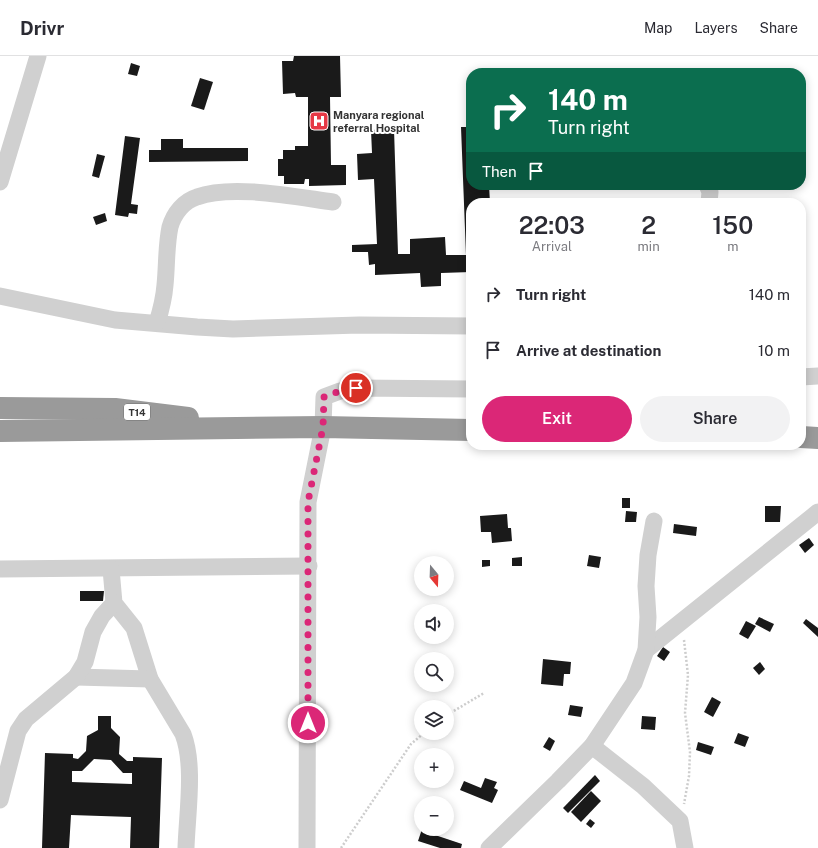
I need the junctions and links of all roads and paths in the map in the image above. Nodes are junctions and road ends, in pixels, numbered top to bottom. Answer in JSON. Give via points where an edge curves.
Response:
{"nodes":[{"id":1,"x":38,"y":56,"type":"edge"},
{"id":2,"x":0,"y":182,"type":"edge"},
{"id":3,"x":333,"y":202,"type":"dead end"},
{"id":4,"x":0,"y":296,"type":"edge"},
{"id":5,"x":157,"y":323,"type":"junction"},
{"id":6,"x":466,"y":326,"type":"edge"},
{"id":7,"x":818,"y":376,"type":"edge"},
{"id":8,"x":806,"y":377,"type":"edge"},
{"id":9,"x":466,"y":389,"type":"edge"},
{"id":10,"x":0,"y":408,"type":"edge"},
{"id":11,"x":323,"y":427,"type":"junction"},
{"id":12,"x":273,"y":428,"type":"junction"},
{"id":13,"x":466,"y":428,"type":"edge"},
{"id":14,"x":0,"y":431,"type":"edge"},
{"id":15,"x":806,"y":437,"type":"edge"},
{"id":16,"x":818,"y":438,"type":"edge"},
{"id":17,"x":818,"y":512,"type":"edge"},
{"id":18,"x":654,"y":521,"type":"dead end"},
{"id":19,"x":309,"y":566,"type":"junction"},
{"id":20,"x":0,"y":569,"type":"edge"},
{"id":21,"x":111,"y":570,"type":"junction"},
{"id":22,"x":114,"y":603,"type":"junction"},
{"id":23,"x":681,"y":622,"type":"junction"},
{"id":24,"x":646,"y":650,"type":"junction"},
{"id":25,"x":76,"y":677,"type":"junction"},
{"id":26,"x":150,"y":679,"type":"junction"},
{"id":27,"x":484,"y":693,"type":"dead end"},
{"id":28,"x":454,"y":711,"type":"edge"},
{"id":29,"x":416,"y":740,"type":"edge"},
{"id":30,"x":592,"y":746,"type":"junction"},
{"id":31,"x":0,"y":800,"type":"edge"},
{"id":32,"x":680,"y":821,"type":"junction"},
{"id":33,"x":186,"y":848,"type":"edge"},
{"id":34,"x":307,"y":848,"type":"edge"},
{"id":35,"x":341,"y":848,"type":"edge"},
{"id":36,"x":489,"y":848,"type":"edge"},
{"id":37,"x":685,"y":848,"type":"edge"}],
"edges":[{"from":1,"to":2,"type":"street"},
{"from":3,"to":5,"type":"street","via":[[221,192],[197,197],[183,204],[170,227],[165,285]]},
{"from":4,"to":5,"type":"street","via":[[115,320]]},
{"from":5,"to":6,"type":"street","via":[[233,329],[359,325]]},
{"from":7,"to":8,"type":"street"},
{"from":9,"to":11,"type":"street","via":[[356,388],[340,391],[324,397]]},
{"from":10,"to":12,"type":"highway","number":"T14","via":[[115,409]]},
{"from":11,"to":12,"type":"highway","number":"T14"},
{"from":11,"to":13,"type":"highway","number":"T14"},
{"from":11,"to":19,"type":"street","via":[[308,502]]},
{"from":12,"to":14,"type":"highway","number":"T14"},
{"from":15,"to":16,"type":"highway"},
{"from":17,"to":23,"type":"street"},
{"from":18,"to":24,"type":"street","via":[[646,586]]},
{"from":19,"to":21,"type":"street"},
{"from":19,"to":34,"type":"street"},
{"from":20,"to":21,"type":"street"},
{"from":21,"to":22,"type":"street"},
{"from":22,"to":25,"type":"street","via":[[102,616],[93,632],[85,662]]},
{"from":22,"to":26,"type":"street","via":[[134,628]]},
{"from":23,"to":24,"type":"street"},
{"from":23,"to":32,"type":"path","via":[[687,654],[685,713],[690,752],[689,776]]},
{"from":24,"to":30,"type":"street","via":[[634,683]]},
{"from":25,"to":26,"type":"street"},
{"from":25,"to":31,"type":"street","via":[[26,719],[18,731]]},
{"from":26,"to":33,"type":"street","via":[[186,742],[189,760]]},
{"from":27,"to":28,"type":"path"},
{"from":29,"to":35,"type":"path"},
{"from":30,"to":32,"type":"street","via":[[643,786]]},
{"from":30,"to":36,"type":"street"},
{"from":32,"to":37,"type":"street"}]}
